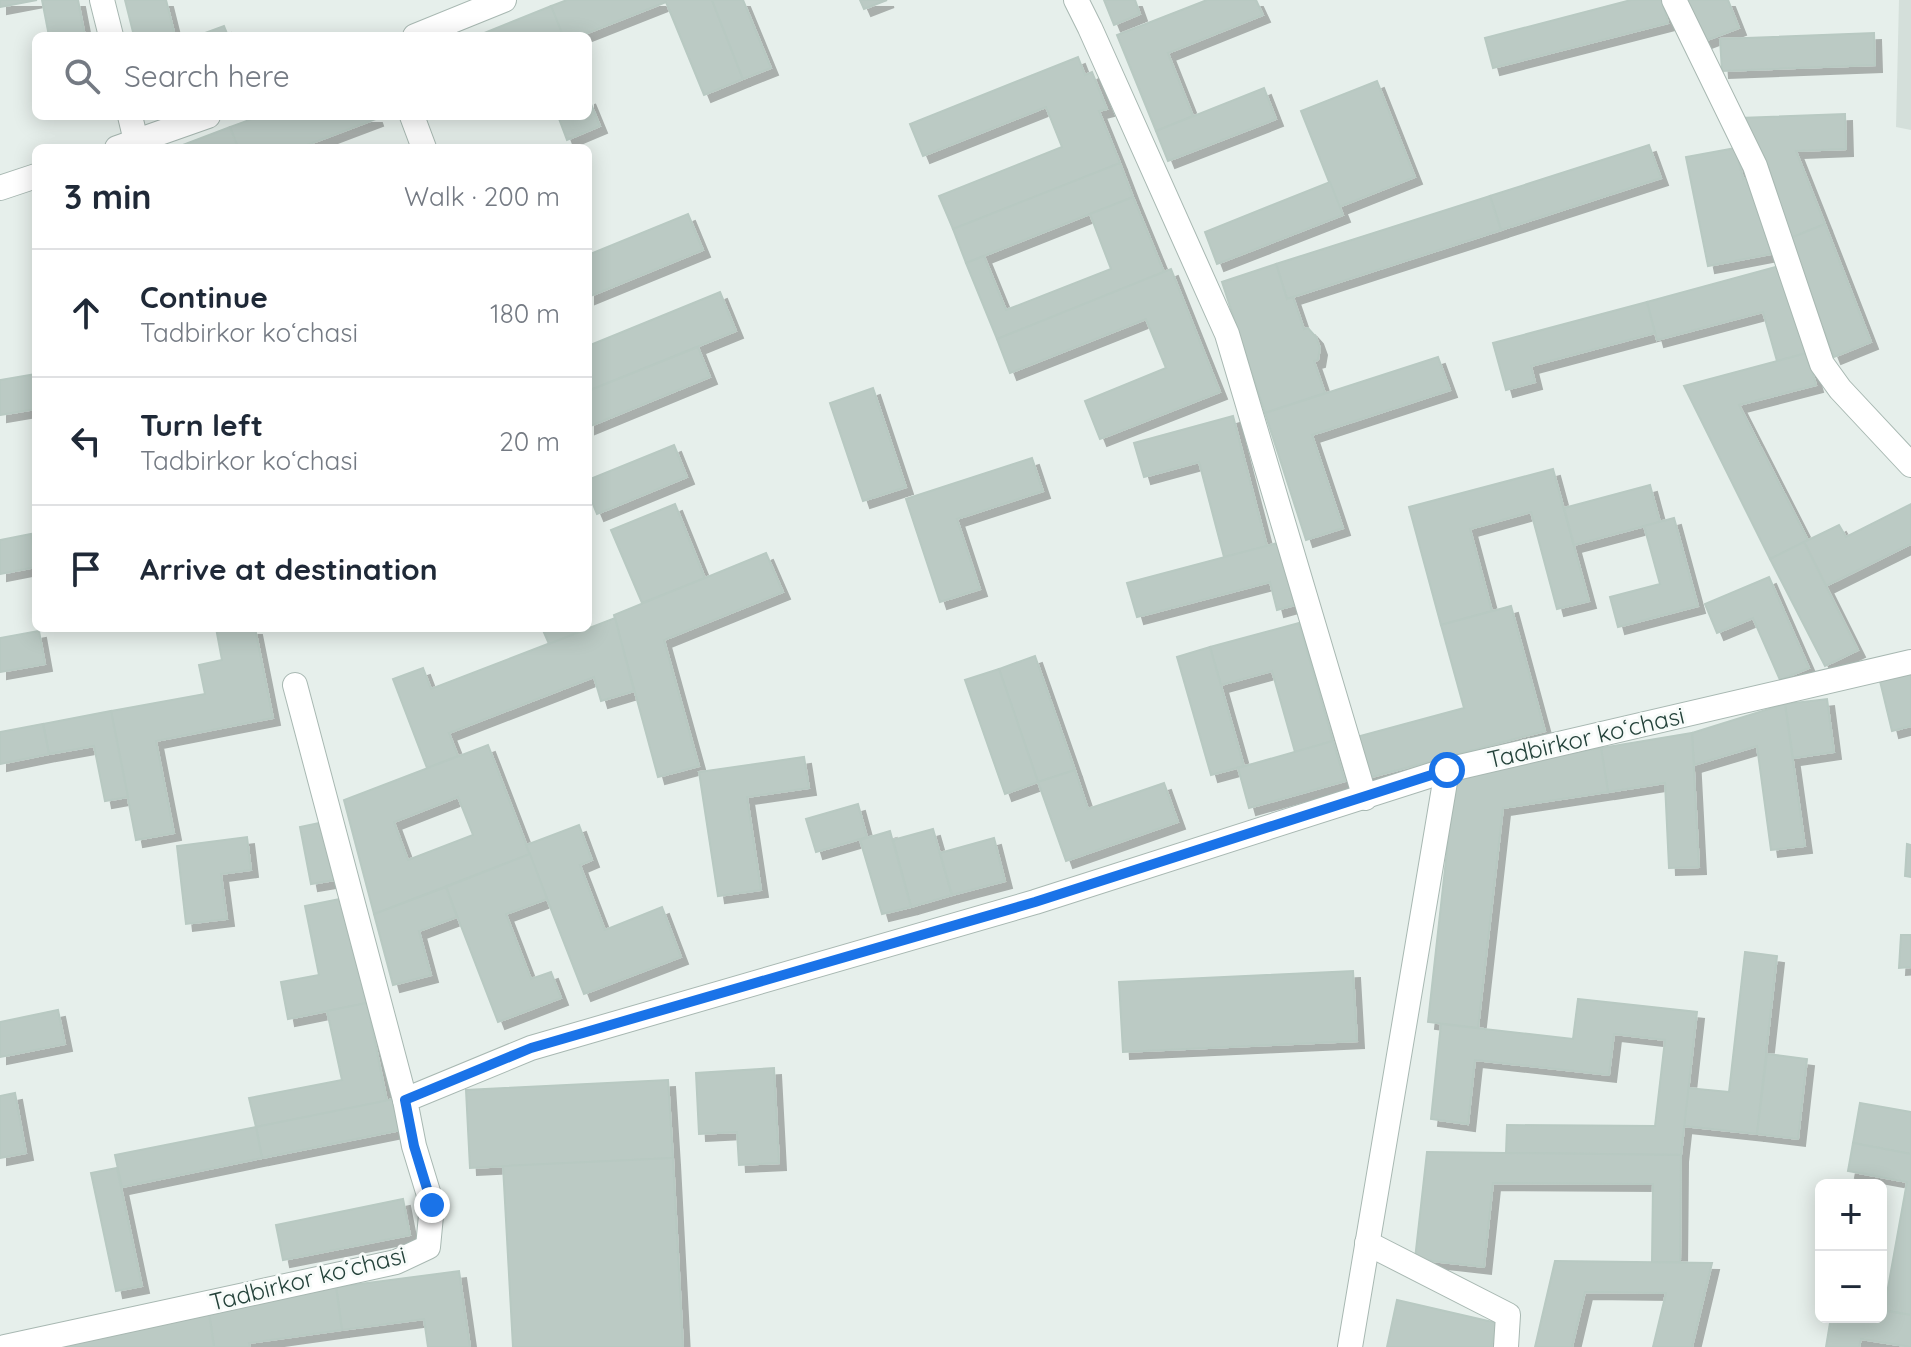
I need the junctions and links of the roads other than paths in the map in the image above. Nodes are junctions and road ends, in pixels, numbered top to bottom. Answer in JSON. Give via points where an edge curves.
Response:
{"nodes":[{"id":1,"x":102,"y":0,"type":"edge"},
{"id":2,"x":504,"y":0,"type":"edge"},
{"id":3,"x":1076,"y":0,"type":"edge"},
{"id":4,"x":1674,"y":0,"type":"edge"},
{"id":5,"x":110,"y":32,"type":"edge"},
{"id":6,"x":425,"y":32,"type":"edge"},
{"id":7,"x":129,"y":120,"type":"edge"},
{"id":8,"x":197,"y":120,"type":"edge"},
{"id":9,"x":414,"y":120,"type":"edge"},
{"id":10,"x":126,"y":144,"type":"edge"},
{"id":11,"x":129,"y":144,"type":"edge"},
{"id":12,"x":422,"y":144,"type":"edge"},
{"id":13,"x":32,"y":177,"type":"edge"},
{"id":14,"x":0,"y":188,"type":"edge"},
{"id":15,"x":1911,"y":465,"type":"edge"},
{"id":16,"x":1911,"y":662,"type":"edge"},
{"id":17,"x":295,"y":685,"type":"dead end"},
{"id":18,"x":1447,"y":770,"type":"junction"},
{"id":19,"x":1365,"y":798,"type":"junction"},
{"id":20,"x":405,"y":1100,"type":"junction"},
{"id":21,"x":1367,"y":1243,"type":"junction"},
{"id":22,"x":5,"y":1347,"type":"edge"},
{"id":23,"x":1350,"y":1347,"type":"edge"},
{"id":24,"x":1506,"y":1347,"type":"edge"}],
"edges":[{"from":1,"to":5,"type":"street"},
{"from":2,"to":6,"type":"street"},
{"from":3,"to":19,"type":"street","via":[[1227,334]]},
{"from":4,"to":15,"type":"street","via":[[1755,166],[1822,364]]},
{"from":7,"to":10,"type":"street"},
{"from":8,"to":11,"type":"street"},
{"from":9,"to":12,"type":"street"},
{"from":13,"to":14,"type":"street"},
{"from":16,"to":18,"type":"street","name":"Tadbirkor koʻchasi"},
{"from":17,"to":20,"type":"street"},
{"from":18,"to":19,"type":"street","name":"Tadbirkor koʻchasi"},
{"from":18,"to":21,"type":"street"},
{"from":19,"to":20,"type":"street","name":"Tadbirkor koʻchasi","via":[[1035,902],[531,1048]]},
{"from":20,"to":22,"type":"street","name":"Tadbirkor koʻchasi","via":[[432,1205],[428,1247],[396,1262]]},
{"from":21,"to":23,"type":"street"},
{"from":21,"to":24,"type":"street","via":[[1508,1315]]}]}
